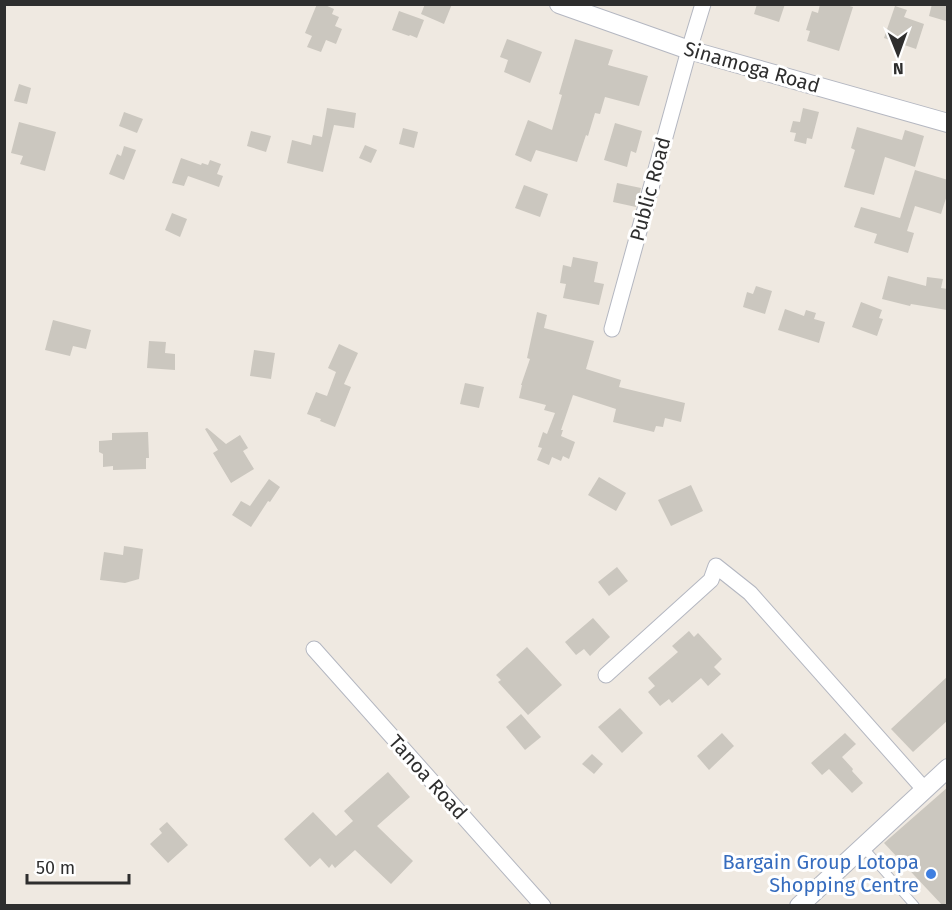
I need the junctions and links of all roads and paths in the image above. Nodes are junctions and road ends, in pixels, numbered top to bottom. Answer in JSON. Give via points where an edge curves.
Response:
{"nodes":[{"id":1,"x":560,"y":4,"type":"edge"},
{"id":2,"x":703,"y":4,"type":"edge"},
{"id":3,"x":689,"y":50,"type":"junction"},
{"id":4,"x":948,"y":123,"type":"edge"},
{"id":5,"x":612,"y":329,"type":"dead end"},
{"id":6,"x":314,"y":649,"type":"dead end"},
{"id":7,"x":606,"y":675,"type":"dead end"},
{"id":8,"x":948,"y":768,"type":"edge"},
{"id":9,"x":924,"y":789,"type":"junction"},
{"id":10,"x":862,"y":846,"type":"junction"},
{"id":11,"x":543,"y":906,"type":"edge"},
{"id":12,"x":799,"y":906,"type":"edge"},
{"id":13,"x":915,"y":906,"type":"edge"}],
"edges":[{"from":1,"to":3,"type":"street","name":"Sinamoga Road"},
{"from":2,"to":3,"type":"street","name":"Public Road"},
{"from":3,"to":4,"type":"street","name":"Sinamoga Road"},
{"from":3,"to":5,"type":"street","name":"Public Road"},
{"from":6,"to":11,"type":"street","name":"Tanoa Road"},
{"from":7,"to":9,"type":"street","via":[[711,580],[716,566],[750,592]]},
{"from":8,"to":9,"type":"street"},
{"from":9,"to":10,"type":"street"},
{"from":10,"to":12,"type":"street"},
{"from":10,"to":13,"type":"lane"}]}
